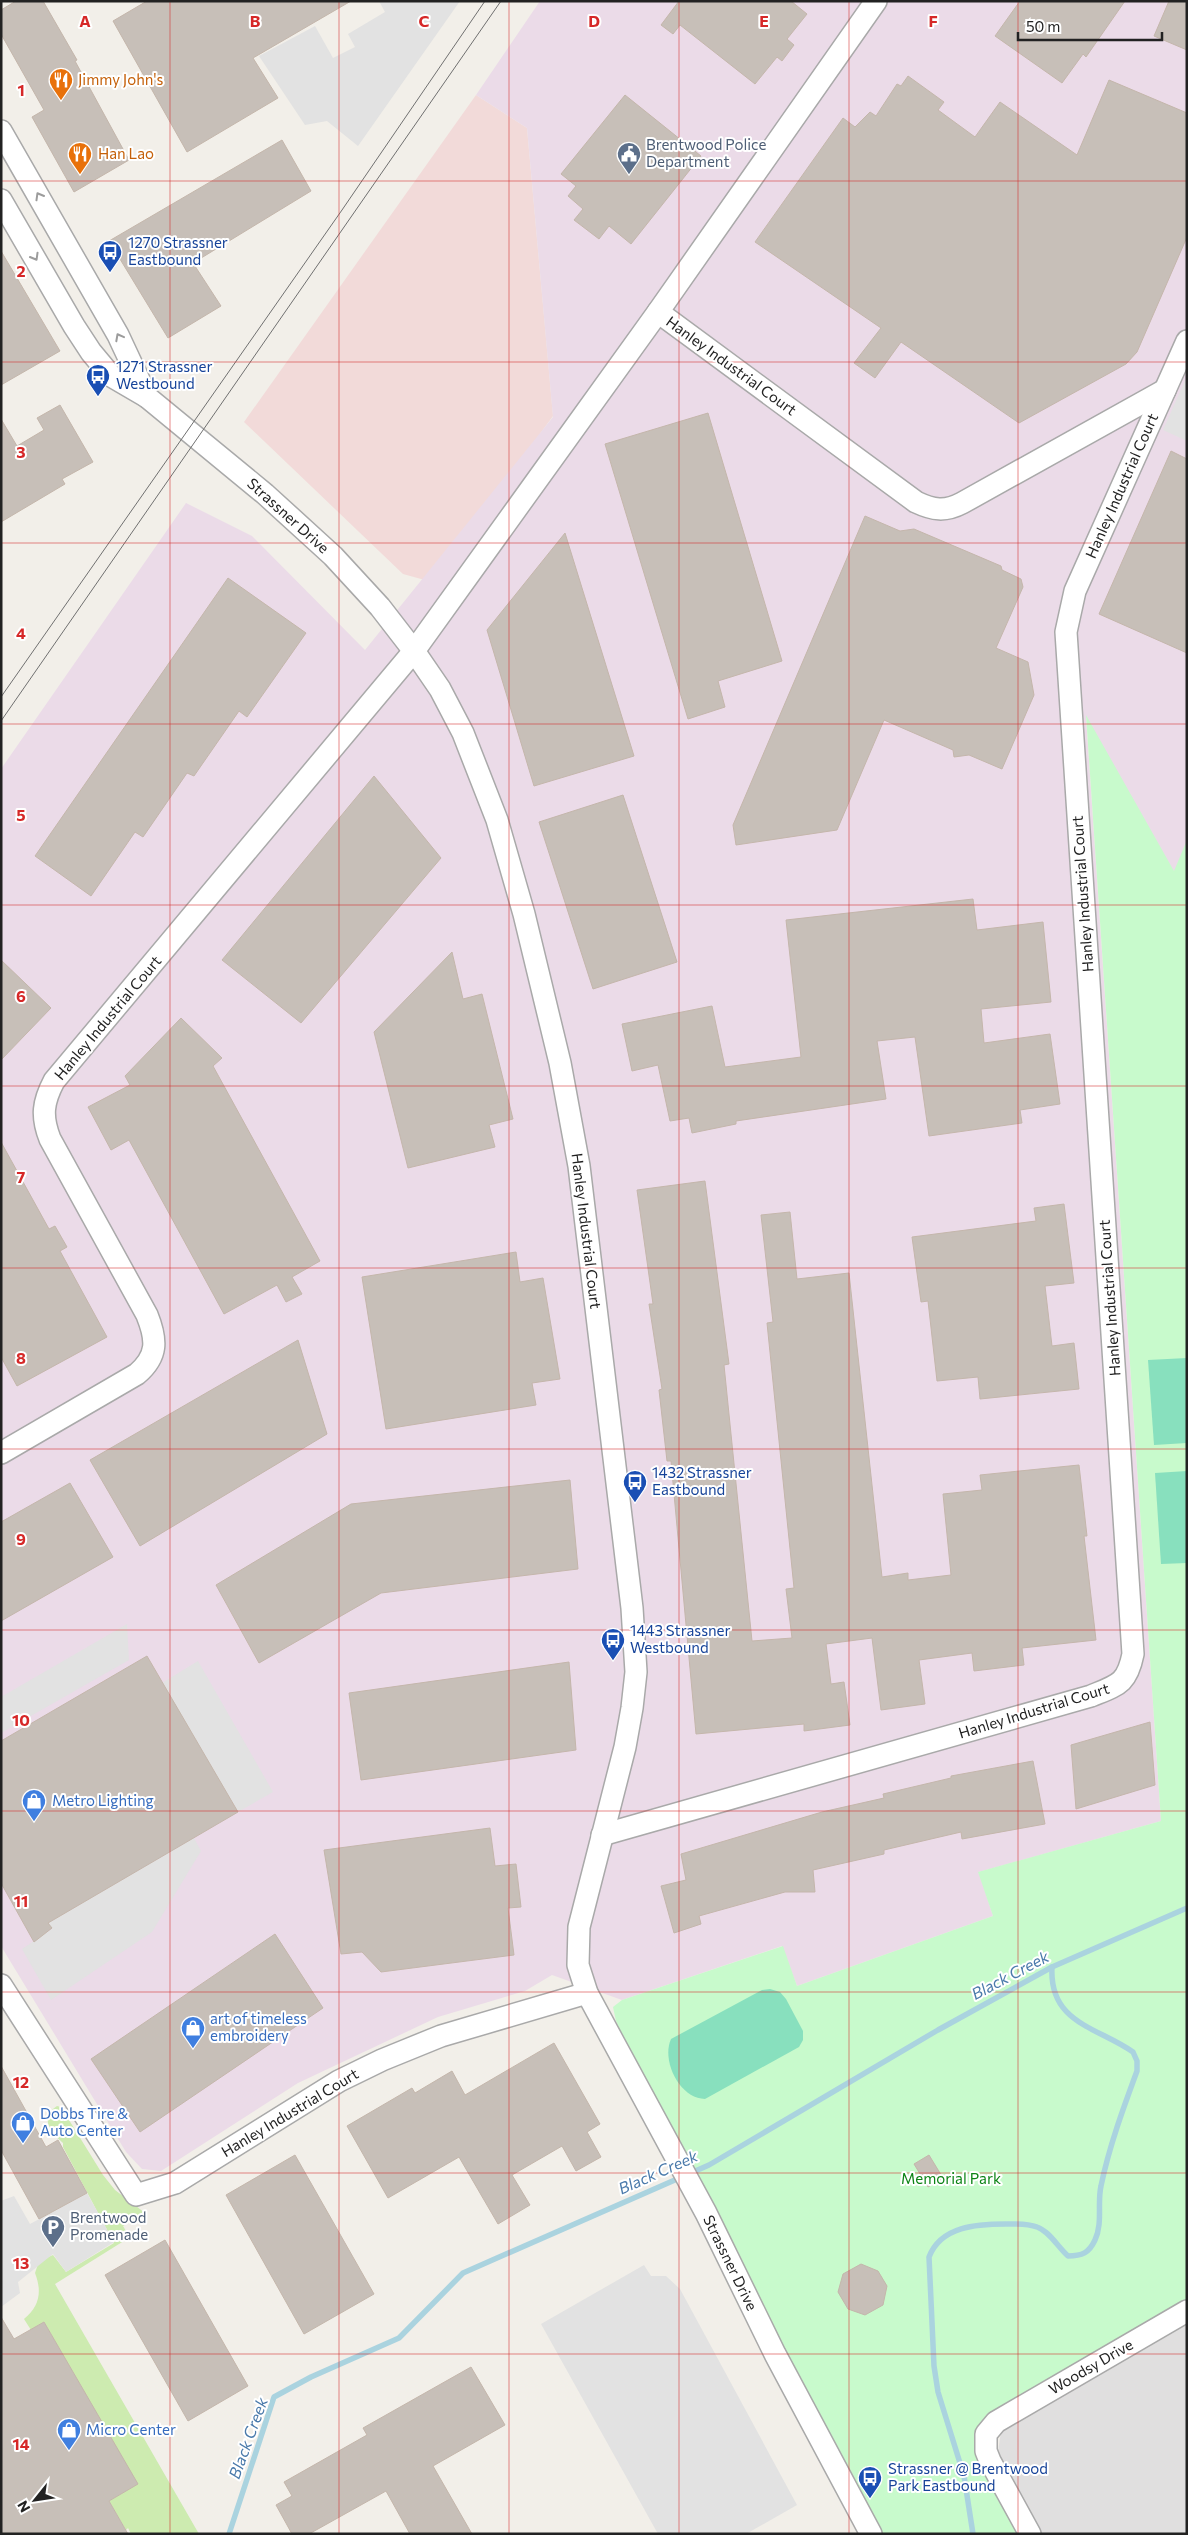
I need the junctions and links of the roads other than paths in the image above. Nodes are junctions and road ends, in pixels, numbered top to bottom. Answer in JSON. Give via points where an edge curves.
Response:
{"nodes":[{"id":1,"x":876,"y":1,"type":"edge"},
{"id":2,"x":1,"y":132,"type":"edge"},
{"id":3,"x":1,"y":200,"type":"edge"},
{"id":4,"x":658,"y":312,"type":"junction"},
{"id":5,"x":1187,"y":341,"type":"edge"},
{"id":6,"x":1165,"y":390,"type":"junction"},
{"id":7,"x":147,"y":397,"type":"junction"},
{"id":8,"x":414,"y":651,"type":"junction"},
{"id":9,"x":1,"y":1453,"type":"edge"},
{"id":10,"x":602,"y":1835,"type":"junction"},
{"id":11,"x":1,"y":1985,"type":"edge"},
{"id":12,"x":587,"y":1994,"type":"junction"},
{"id":13,"x":1187,"y":2311,"type":"edge"},
{"id":14,"x":871,"y":2534,"type":"edge"},
{"id":15,"x":1030,"y":2534,"type":"edge"}],
"edges":[{"from":1,"to":4,"type":"street","name":"Hanley Industrial Court"},
{"from":7,"to":2,"type":"street","name":"Strassner Drive","one_way":true,"via":[[118,335]]},
{"from":3,"to":7,"type":"street","name":"Strassner Drive","one_way":true,"via":[[91,352],[111,376]]},
{"from":4,"to":6,"type":"street","name":"Hanley Industrial Court","via":[[916,502],[941,510],[962,504]]},
{"from":4,"to":8,"type":"street","name":"Hanley Industrial Court"},
{"from":5,"to":6,"type":"street","name":"Hanley Industrial Court"},
{"from":6,"to":10,"type":"street","name":"Hanley Industrial Court","via":[[1075,591],[1066,632],[1133,1654],[1129,1672],[1121,1684],[1091,1696]]},
{"from":7,"to":8,"type":"street","name":"Strassner Drive","via":[[265,494],[333,556],[380,607]]},
{"from":8,"to":9,"type":"street","name":"Hanley Industrial Court","via":[[54,1081],[45,1099],[43,1113],[47,1132],[147,1315],[153,1328],[153,1354],[137,1374]]},
{"from":8,"to":10,"type":"street","name":"Hanley Industrial Court","via":[[440,689],[463,733],[497,820],[560,1062],[579,1166],[635,1642],[632,1708]]},
{"from":10,"to":12,"type":"street","name":"Hanley Industrial Court","via":[[577,1947],[578,1966]]},
{"from":11,"to":12,"type":"street","name":"Hanley Industrial Court","via":[[136,2194],[175,2183],[339,2081],[382,2060],[442,2036]]},
{"from":12,"to":14,"type":"street","name":"Strassner Drive","via":[[696,2194],[775,2354]]},
{"from":13,"to":15,"type":"street","name":"Woodsy Drive","via":[[996,2422],[986,2434],[986,2451]]}]}
